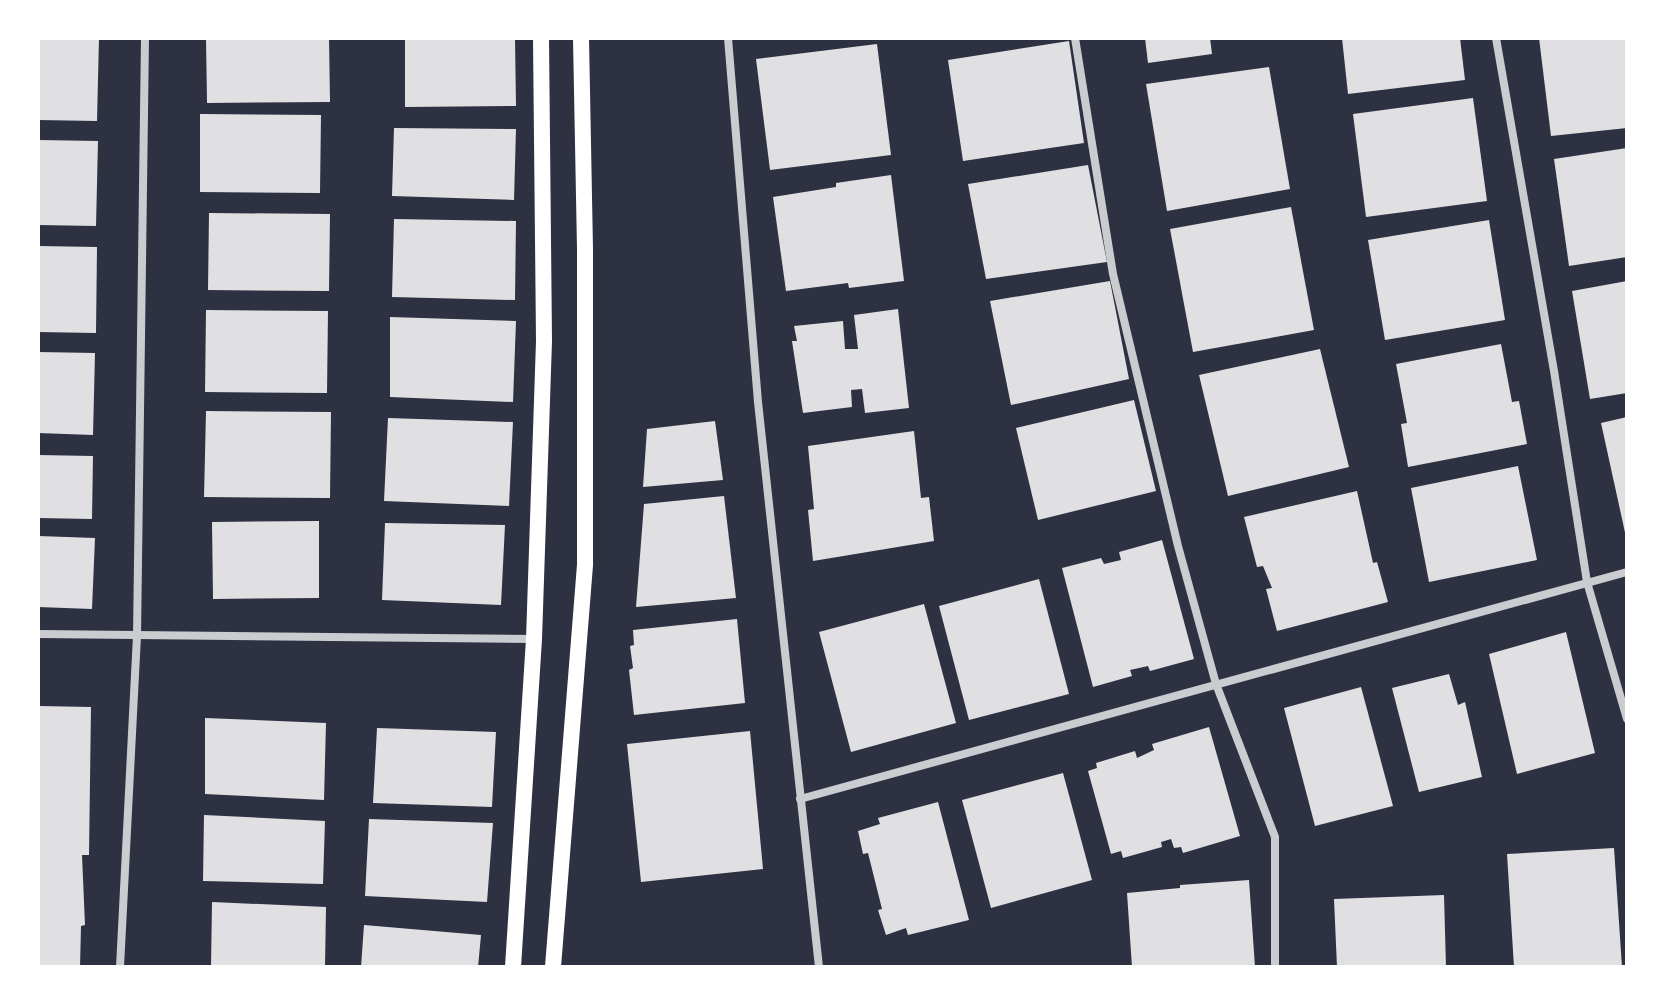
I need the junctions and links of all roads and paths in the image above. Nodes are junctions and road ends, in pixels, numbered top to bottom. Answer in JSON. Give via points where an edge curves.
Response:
{"nodes":[{"id":1,"x":145,"y":38,"type":"edge"},
{"id":2,"x":541,"y":38,"type":"edge"},
{"id":3,"x":581,"y":38,"type":"edge"},
{"id":4,"x":728,"y":38,"type":"edge"},
{"id":5,"x":1075,"y":38,"type":"edge"},
{"id":6,"x":1496,"y":38,"type":"edge"},
{"id":7,"x":1627,"y":572,"type":"edge"},
{"id":8,"x":1587,"y":582,"type":"junction"},
{"id":9,"x":38,"y":634,"type":"edge"},
{"id":10,"x":137,"y":636,"type":"junction"},
{"id":11,"x":534,"y":639,"type":"junction"},
{"id":12,"x":1216,"y":684,"type":"junction"},
{"id":13,"x":1627,"y":719,"type":"edge"},
{"id":14,"x":800,"y":799,"type":"junction"},
{"id":15,"x":120,"y":967,"type":"edge"},
{"id":16,"x":513,"y":967,"type":"edge"},
{"id":17,"x":553,"y":967,"type":"edge"},
{"id":18,"x":819,"y":967,"type":"edge"},
{"id":19,"x":1275,"y":967,"type":"edge"}],
"edges":[{"from":1,"to":10,"type":"street"},
{"from":2,"to":11,"type":"main road","via":[[544,341]]},
{"from":3,"to":17,"type":"main road","via":[[585,565]]},
{"from":4,"to":14,"type":"street","via":[[758,402]]},
{"from":5,"to":12,"type":"street","via":[[1113,274]]},
{"from":6,"to":8,"type":"street"},
{"from":7,"to":8,"type":"street"},
{"from":8,"to":12,"type":"street"},
{"from":8,"to":13,"type":"street"},
{"from":9,"to":10,"type":"street"},
{"from":10,"to":11,"type":"street"},
{"from":10,"to":15,"type":"street"},
{"from":11,"to":16,"type":"main road"},
{"from":12,"to":14,"type":"street"},
{"from":12,"to":19,"type":"street","via":[[1275,837]]},
{"from":14,"to":18,"type":"street"}]}
